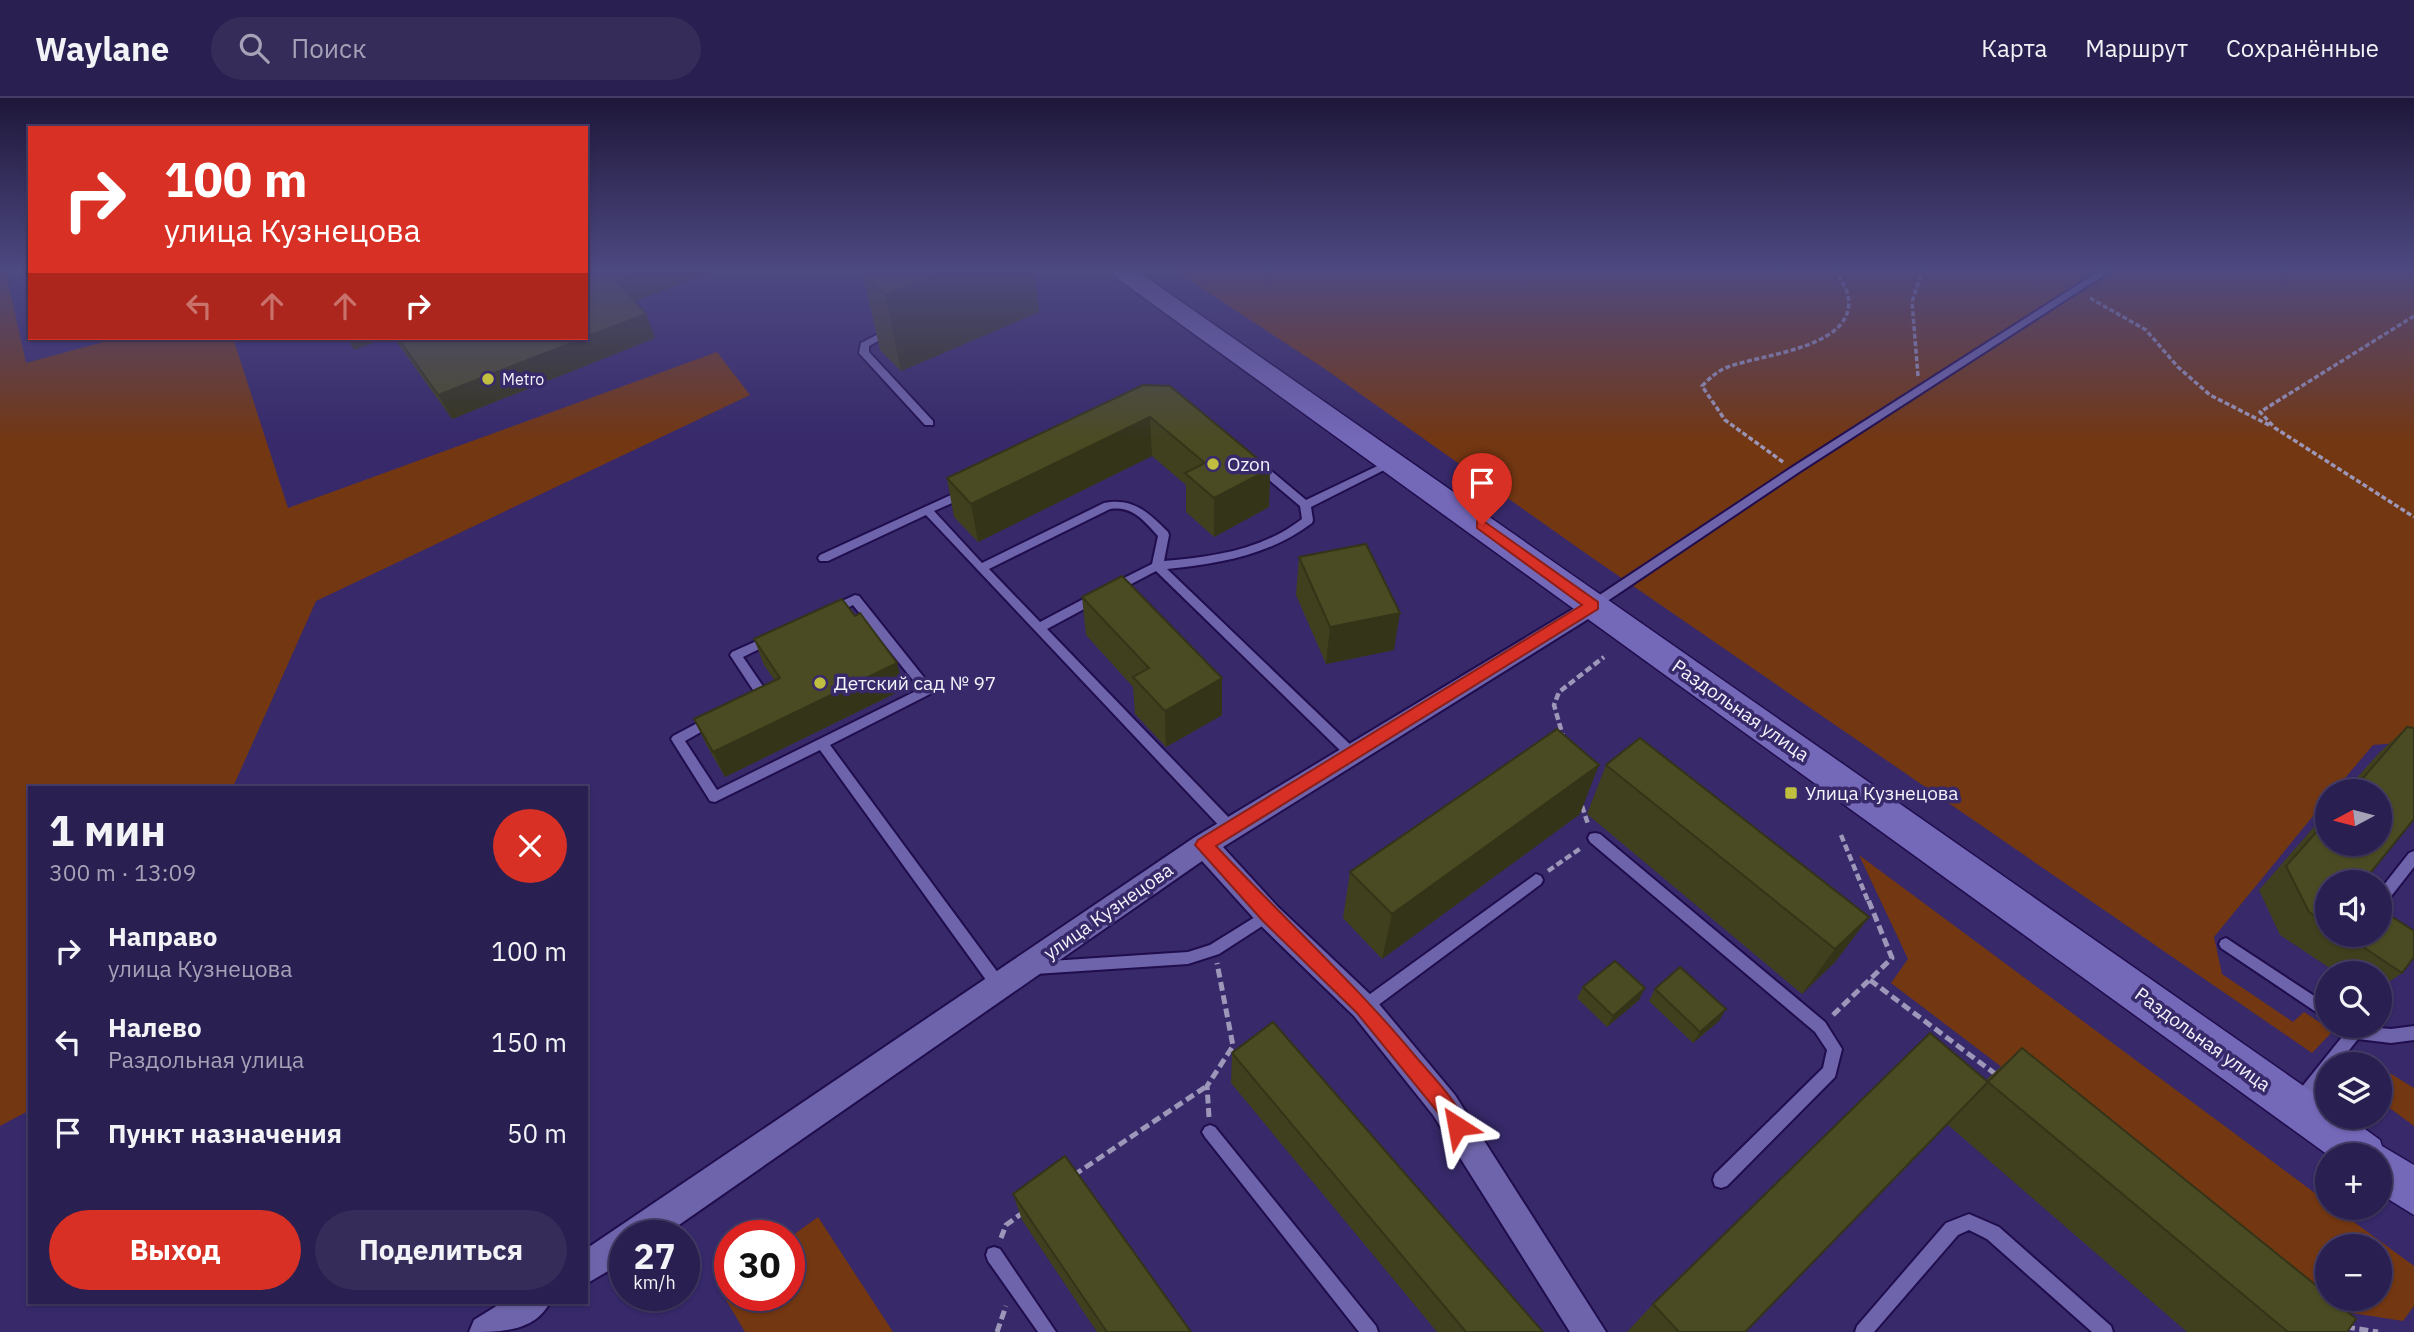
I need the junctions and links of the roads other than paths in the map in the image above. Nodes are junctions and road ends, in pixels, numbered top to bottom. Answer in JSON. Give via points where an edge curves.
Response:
{"nodes":[{"id":1,"x":902,"y":326,"type":"edge"},
{"id":2,"x":1198,"y":326,"type":"edge"},
{"id":3,"x":2022,"y":326,"type":"edge"},
{"id":4,"x":929,"y":423,"type":"dead end"},
{"id":5,"x":1252,"y":461,"type":"edge"},
{"id":6,"x":1393,"y":462,"type":"junction"},
{"id":7,"x":977,"y":486,"type":"edge"},
{"id":8,"x":1305,"y":505,"type":"junction"},
{"id":9,"x":928,"y":510,"type":"junction"},
{"id":10,"x":824,"y":558,"type":"dead end"},
{"id":11,"x":1157,"y":566,"type":"junction"},
{"id":12,"x":981,"y":568,"type":"junction"},
{"id":13,"x":1593,"y":605,"type":"junction"},
{"id":14,"x":819,"y":616,"type":"edge"},
{"id":15,"x":1039,"y":628,"type":"junction"},
{"id":16,"x":784,"y":633,"type":"edge"},
{"id":17,"x":738,"y":707,"type":"edge"},
{"id":18,"x":726,"y":713,"type":"edge"},
{"id":19,"x":822,"y":743,"type":"junction"},
{"id":20,"x":1352,"y":754,"type":"junction"},
{"id":21,"x":1230,"y":828,"type":"junction"},
{"id":22,"x":1595,"y":838,"type":"road end"},
{"id":23,"x":1204,"y":845,"type":"junction"},
{"id":24,"x":2414,"y":858,"type":"edge"},
{"id":25,"x":1536,"y":880,"type":"road end"},
{"id":26,"x":2392,"y":885,"type":"edge"},
{"id":27,"x":1268,"y":915,"type":"junction"},
{"id":28,"x":2226,"y":944,"type":"dead end"},
{"id":29,"x":1025,"y":969,"type":"junction"},
{"id":30,"x":999,"y":986,"type":"junction"},
{"id":31,"x":2315,"y":1005,"type":"edge"},
{"id":32,"x":1364,"y":1007,"type":"junction"},
{"id":33,"x":2414,"y":1033,"type":"edge"},
{"id":34,"x":2392,"y":1036,"type":"edge"},
{"id":35,"x":2315,"y":1081,"type":"edge"},
{"id":36,"x":2296,"y":1105,"type":"junction"},
{"id":37,"x":1210,"y":1132,"type":"road end"},
{"id":38,"x":2348,"y":1143,"type":"edge"},
{"id":39,"x":2392,"y":1176,"type":"edge"},
{"id":40,"x":1721,"y":1180,"type":"dead end"},
{"id":41,"x":2414,"y":1192,"type":"edge"},
{"id":42,"x":657,"y":1220,"type":"edge"},
{"id":43,"x":609,"y":1253,"type":"edge"},
{"id":44,"x":994,"y":1255,"type":"road end"},
{"id":45,"x":588,"y":1267,"type":"edge"},
{"id":46,"x":530,"y":1304,"type":"edge"},
{"id":47,"x":486,"y":1332,"type":"edge"},
{"id":48,"x":1048,"y":1332,"type":"edge"},
{"id":49,"x":1370,"y":1332,"type":"edge"},
{"id":50,"x":1589,"y":1332,"type":"edge"},
{"id":51,"x":1863,"y":1332,"type":"edge"},
{"id":52,"x":2105,"y":1332,"type":"edge"}],
"edges":[{"from":1,"to":4,"type":"lane","via":[[869,340],[864,353]]},
{"from":2,"to":6,"type":"main road","name":"Раздольная улица"},
{"from":3,"to":13,"type":"lane"},
{"from":5,"to":8,"type":"lane"},
{"from":6,"to":8,"type":"lane"},
{"from":6,"to":13,"type":"main road","name":"Раздольная улица"},
{"from":7,"to":9,"type":"lane"},
{"from":8,"to":11,"type":"lane","via":[[1308,520],[1293,534],[1198,563]]},
{"from":9,"to":10,"type":"lane"},
{"from":9,"to":12,"type":"lane"},
{"from":11,"to":12,"type":"lane","via":[[1164,535],[1138,508],[1122,503]]},
{"from":11,"to":15,"type":"lane"},
{"from":11,"to":20,"type":"lane"},
{"from":12,"to":15,"type":"lane"},
{"from":13,"to":20,"type":"street","name":"улица Кузнецова"},
{"from":13,"to":36,"type":"main road","name":"Раздольная улица"},
{"from":14,"to":19,"type":"lane","via":[[855,599],[929,690]]},
{"from":15,"to":21,"type":"lane"},
{"from":16,"to":17,"type":"lane","via":[[736,655],[763,695]]},
{"from":18,"to":19,"type":"lane","via":[[677,739],[715,797]]},
{"from":19,"to":30,"type":"lane"},
{"from":20,"to":21,"type":"street","name":"улица Кузнецова"},
{"from":21,"to":23,"type":"street","name":"улица Кузнецова"},
{"from":22,"to":40,"type":"lane","via":[[1820,1027],[1835,1049],[1830,1072]]},
{"from":23,"to":27,"type":"street"},
{"from":23,"to":29,"type":"street","name":"улица Кузнецова"},
{"from":24,"to":26,"type":"lane"},
{"from":25,"to":32,"type":"lane"},
{"from":27,"to":29,"type":"lane","via":[[1214,950],[1188,958]]},
{"from":27,"to":32,"type":"street"},
{"from":28,"to":31,"type":"lane"},
{"from":29,"to":30,"type":"street","name":"улица Кузнецова"},
{"from":30,"to":42,"type":"street","name":"улица Кузнецова"},
{"from":32,"to":50,"type":"street","via":[[1444,1105]]},
{"from":33,"to":34,"type":"lane"},
{"from":35,"to":36,"type":"lane"},
{"from":36,"to":38,"type":"main road","name":"Раздольная улица"},
{"from":37,"to":49,"type":"lane"},
{"from":39,"to":41,"type":"main road"},
{"from":43,"to":45,"type":"street"},
{"from":44,"to":48,"type":"lane"},
{"from":46,"to":47,"type":"street"},
{"from":51,"to":52,"type":"lane","via":[[1952,1229],[1969,1222],[1993,1233]]}]}
